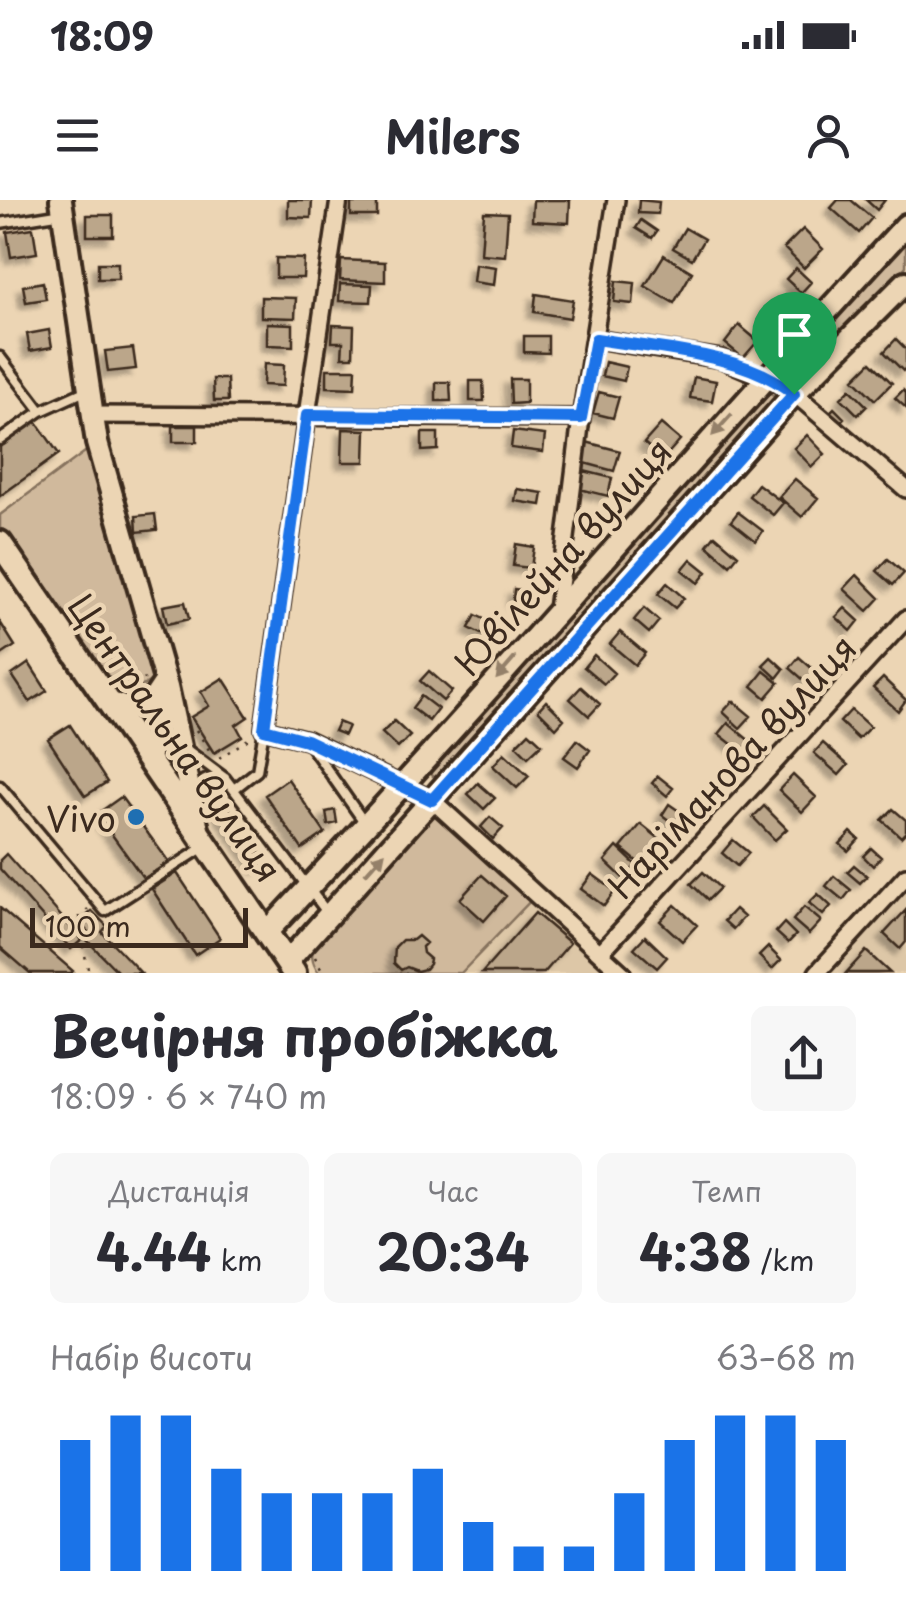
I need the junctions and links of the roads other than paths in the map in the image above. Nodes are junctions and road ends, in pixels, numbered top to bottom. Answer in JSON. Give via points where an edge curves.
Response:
{"nodes":[{"id":1,"x":339,"y":200,"type":"edge"},
{"id":2,"x":616,"y":200,"type":"edge"},
{"id":3,"x":62,"y":207,"type":"edge"},
{"id":4,"x":0,"y":223,"type":"edge"},
{"id":5,"x":906,"y":225,"type":"edge"},
{"id":6,"x":906,"y":282,"type":"edge"},
{"id":7,"x":596,"y":339,"type":"junction"},
{"id":8,"x":0,"y":358,"type":"edge"},
{"id":9,"x":765,"y":376,"type":"junction"},
{"id":10,"x":89,"y":388,"type":"junction"},
{"id":11,"x":794,"y":394,"type":"junction"},
{"id":12,"x":41,"y":411,"type":"junction"},
{"id":13,"x":93,"y":415,"type":"junction"},
{"id":14,"x":307,"y":415,"type":"junction"},
{"id":15,"x":581,"y":418,"type":"junction"},
{"id":16,"x":0,"y":440,"type":"edge"},
{"id":17,"x":906,"y":488,"type":"edge"},
{"id":18,"x":0,"y":542,"type":"edge"},
{"id":19,"x":557,"y":610,"type":"junction"},
{"id":20,"x":906,"y":619,"type":"edge"},
{"id":21,"x":161,"y":681,"type":"junction"},
{"id":22,"x":114,"y":699,"type":"junction"},
{"id":23,"x":264,"y":729,"type":"junction"},
{"id":24,"x":306,"y":740,"type":"junction"},
{"id":25,"x":180,"y":744,"type":"junction"},
{"id":26,"x":149,"y":758,"type":"junction"},
{"id":27,"x":225,"y":778,"type":"junction"},
{"id":28,"x":0,"y":786,"type":"edge"},
{"id":29,"x":403,"y":786,"type":"junction"},
{"id":30,"x":234,"y":789,"type":"junction"},
{"id":31,"x":192,"y":800,"type":"junction"},
{"id":32,"x":432,"y":800,"type":"junction"},
{"id":33,"x":366,"y":826,"type":"junction"},
{"id":34,"x":204,"y":838,"type":"junction"},
{"id":35,"x":906,"y":876,"type":"edge"},
{"id":36,"x":309,"y":887,"type":"junction"},
{"id":37,"x":329,"y":914,"type":"junction"},
{"id":38,"x":267,"y":932,"type":"junction"},
{"id":39,"x":600,"y":953,"type":"junction"},
{"id":40,"x":292,"y":970,"type":"edge"},
{"id":41,"x":622,"y":973,"type":"edge"},
{"id":42,"x":817,"y":973,"type":"edge"}],
"edges":[{"from":1,"to":14,"type":"street"},
{"from":2,"to":7,"type":"street"},
{"from":3,"to":4,"type":"lane"},
{"from":3,"to":10,"type":"street"},
{"from":5,"to":9,"type":"street","name":"Ювілейна вулиця"},
{"from":6,"to":11,"type":"street","name":"Ювілейна вулиця"},
{"from":7,"to":9,"type":"street","via":[[722,359]]},
{"from":7,"to":15,"type":"street"},
{"from":8,"to":12,"type":"lane"},
{"from":9,"to":11,"type":"street"},
{"from":9,"to":19,"type":"street","name":"Ювілейна вулиця","one_way":true},
{"from":10,"to":12,"type":"lane"},
{"from":10,"to":13,"type":"street"},
{"from":11,"to":17,"type":"street"},
{"from":11,"to":32,"type":"street","name":"Ювілейна вулиця"},
{"from":12,"to":16,"type":"lane"},
{"from":13,"to":14,"type":"street"},
{"from":13,"to":21,"type":"street"},
{"from":14,"to":15,"type":"street"},
{"from":14,"to":23,"type":"street"},
{"from":15,"to":19,"type":"street"},
{"from":18,"to":22,"type":"main road","name":"Центральна вулиця"},
{"from":19,"to":29,"type":"street","name":"Ювілейна вулиця","one_way":true},
{"from":20,"to":39,"type":"street","name":"Наріманова вулиця"},
{"from":21,"to":22,"type":"street","via":[[148,707],[128,708]]},
{"from":21,"to":25,"type":"street"},
{"from":21,"to":26,"type":"street"},
{"from":22,"to":26,"type":"main road","name":"Центральна вулиця"},
{"from":23,"to":24,"type":"street"},
{"from":23,"to":30,"type":"lane","via":[[257,770]]},
{"from":24,"to":29,"type":"street"},
{"from":24,"to":33,"type":"lane"},
{"from":25,"to":27,"type":"lane"},
{"from":25,"to":31,"type":"street"},
{"from":26,"to":34,"type":"main road","name":"Центральна вулиця"},
{"from":27,"to":30,"type":"lane"},
{"from":27,"to":31,"type":"lane","via":[[199,784]]},
{"from":28,"to":34,"type":"lane","via":[[105,911]]},
{"from":29,"to":32,"type":"street"},
{"from":29,"to":33,"type":"street","name":"Ювілейна вулиця"},
{"from":30,"to":36,"type":"lane"},
{"from":31,"to":34,"type":"street"},
{"from":37,"to":32,"type":"street","name":"Ювілейна вулиця","one_way":true},
{"from":32,"to":39,"type":"street"},
{"from":33,"to":36,"type":"street","name":"Ювілейна вулиця"},
{"from":34,"to":38,"type":"main road","name":"Центральна вулиця"},
{"from":35,"to":42,"type":"street"},
{"from":36,"to":37,"type":"lane"},
{"from":36,"to":38,"type":"street","name":"Ювілейна вулиця"},
{"from":37,"to":40,"type":"street","name":"Ювілейна вулиця"},
{"from":38,"to":40,"type":"main road","name":"Центральна вулиця"},
{"from":39,"to":41,"type":"street"}]}
